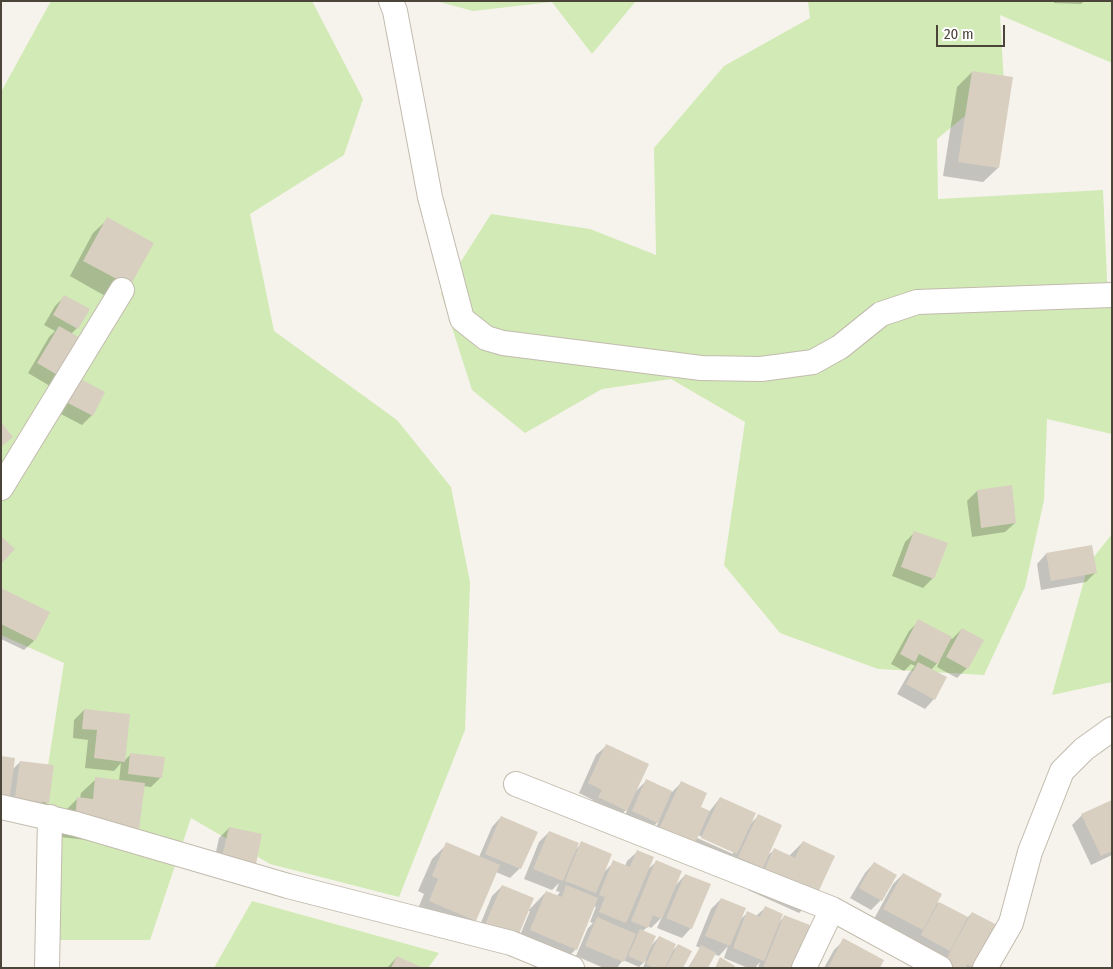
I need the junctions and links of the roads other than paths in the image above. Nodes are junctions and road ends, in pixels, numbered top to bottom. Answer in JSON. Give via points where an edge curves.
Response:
{"nodes":[{"id":1,"x":391,"y":1,"type":"edge"},
{"id":2,"x":122,"y":290,"type":"dead end"},
{"id":3,"x":1112,"y":295,"type":"edge"},
{"id":4,"x":1,"y":488,"type":"edge"},
{"id":5,"x":1112,"y":729,"type":"edge"},
{"id":6,"x":516,"y":784,"type":"dead end"},
{"id":7,"x":1,"y":807,"type":"edge"},
{"id":8,"x":50,"y":817,"type":"junction"},
{"id":9,"x":832,"y":910,"type":"junction"},
{"id":10,"x":48,"y":968,"type":"edge"},
{"id":11,"x":572,"y":968,"type":"edge"},
{"id":12,"x":804,"y":968,"type":"edge"},
{"id":13,"x":940,"y":968,"type":"edge"},
{"id":14,"x":985,"y":968,"type":"edge"}],
"edges":[{"from":1,"to":3,"type":"street","via":[[430,198],[462,319],[486,338],[503,343],[701,368],[761,369],[813,362],[840,347],[881,314],[917,302]]},
{"from":2,"to":4,"type":"street"},
{"from":5,"to":14,"type":"street","via":[[1084,749],[1062,771],[1030,852],[1011,923]]},
{"from":6,"to":9,"type":"street"},
{"from":7,"to":8,"type":"street"},
{"from":8,"to":10,"type":"street"},
{"from":8,"to":11,"type":"street","via":[[288,886],[512,943]]},
{"from":9,"to":12,"type":"street"},
{"from":9,"to":13,"type":"street"}]}
